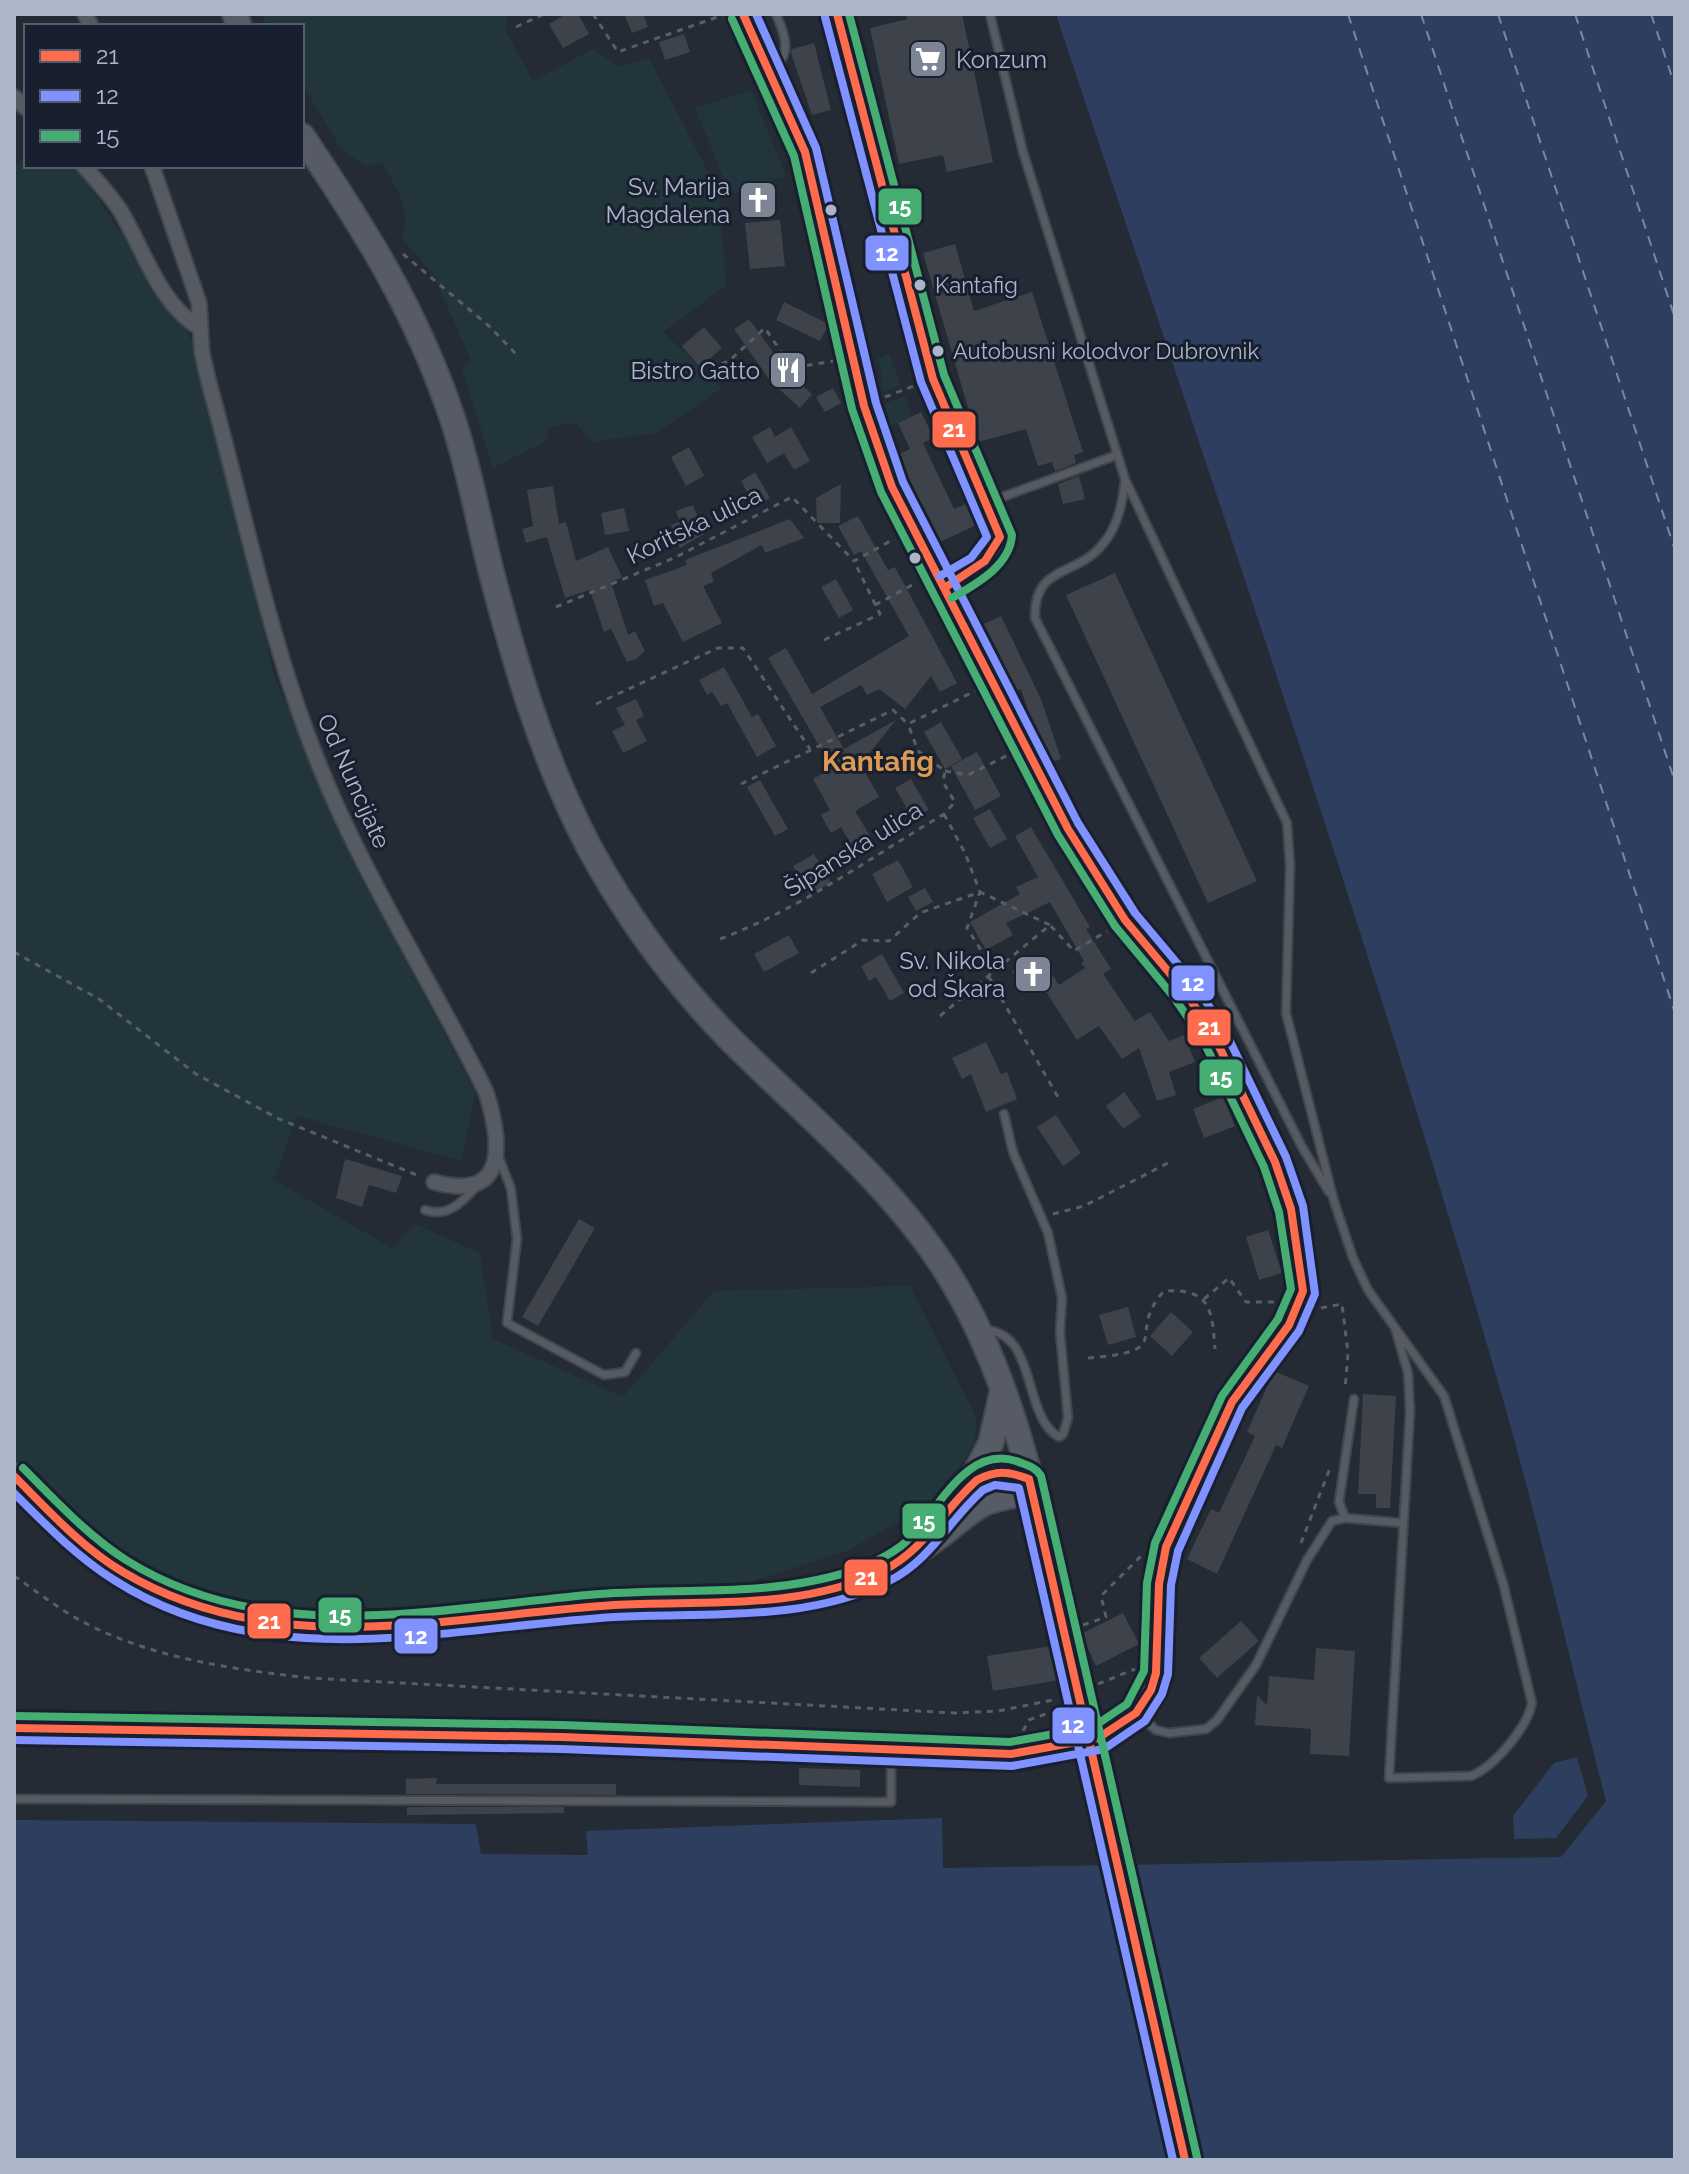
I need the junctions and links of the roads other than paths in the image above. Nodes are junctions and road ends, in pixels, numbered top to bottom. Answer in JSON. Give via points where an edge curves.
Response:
{"nodes":[{"id":1,"x":743,"y":14,"type":"edge"},
{"id":2,"x":776,"y":14,"type":"edge"},
{"id":3,"x":837,"y":14,"type":"edge"},
{"id":4,"x":990,"y":14,"type":"edge"},
{"id":5,"x":769,"y":70,"type":"junction"},
{"id":6,"x":304,"y":139,"type":"edge"},
{"id":7,"x":86,"y":168,"type":"edge"},
{"id":8,"x":153,"y":168,"type":"edge"},
{"id":9,"x":200,"y":328,"type":"junction"},
{"id":10,"x":1117,"y":455,"type":"junction"},
{"id":11,"x":1125,"y":479,"type":"junction"},
{"id":12,"x":986,"y":503,"type":"junction"},
{"id":13,"x":942,"y":580,"type":"junction"},
{"id":14,"x":1004,"y":1114,"type":"dead end"},
{"id":15,"x":498,"y":1154,"type":"junction"},
{"id":16,"x":482,"y":1180,"type":"junction"},
{"id":17,"x":434,"y":1182,"type":"road end"},
{"id":18,"x":1334,"y":1201,"type":"junction"},
{"id":19,"x":425,"y":1210,"type":"dead end"},
{"id":20,"x":1395,"y":1328,"type":"junction"},
{"id":21,"x":979,"y":1330,"type":"junction"},
{"id":22,"x":636,"y":1353,"type":"dead end"},
{"id":23,"x":1003,"y":1389,"type":"junction"},
{"id":24,"x":1354,"y":1399,"type":"dead end"},
{"id":25,"x":14,"y":1476,"type":"edge"},
{"id":26,"x":1030,"y":1486,"type":"junction"},
{"id":27,"x":967,"y":1487,"type":"junction"},
{"id":28,"x":1345,"y":1518,"type":"junction"},
{"id":29,"x":1402,"y":1523,"type":"junction"},
{"id":30,"x":915,"y":1551,"type":"junction"},
{"id":31,"x":1136,"y":1713,"type":"junction"},
{"id":32,"x":14,"y":1728,"type":"edge"},
{"id":33,"x":891,"y":1750,"type":"junction"},
{"id":34,"x":14,"y":1799,"type":"edge"},
{"id":35,"x":1185,"y":2160,"type":"edge"}],
"edges":[{"from":1,"to":5,"type":"main road"},
{"from":2,"to":5,"type":"lane","via":[[786,51],[781,63]]},
{"from":3,"to":12,"type":"street","via":[[933,379]]},
{"from":4,"to":10,"type":"lane","via":[[1023,152]]},
{"from":5,"to":13,"type":"main road","via":[[805,152],[877,452]]},
{"from":6,"to":21,"type":"main road","via":[[383,260],[425,345],[460,445],[537,726],[610,883],[690,995],[856,1159],[918,1232]]},
{"from":7,"to":9,"type":"street","via":[[119,208],[172,305]]},
{"from":8,"to":9,"type":"street","name":"Od Nuncijate","via":[[199,303]]},
{"from":9,"to":15,"type":"street","name":"Od Nuncijate","via":[[209,383],[287,674],[318,762],[345,824],[486,1092],[498,1132]]},
{"from":10,"to":11,"type":"lane"},
{"from":10,"to":12,"type":"lane"},
{"from":11,"to":18,"type":"lane","via":[[1287,823],[1286,1013]]},
{"from":11,"to":18,"type":"lane","via":[[1124,497],[1102,546],[1045,580],[1035,602],[1035,618]]},
{"from":12,"to":13,"type":"street","via":[[1000,537],[996,549],[971,574]]},
{"from":13,"to":31,"type":"main road","via":[[1105,891],[1212,1032],[1275,1162],[1291,1209],[1303,1275],[1303,1291],[1289,1325],[1232,1402],[1166,1547],[1159,1584],[1156,1673]]},
{"from":14,"to":21,"type":"lane","via":[[1013,1152],[1041,1217],[1062,1298],[1068,1418],[1063,1434],[1059,1437],[1045,1425],[1030,1378],[1010,1344],[1001,1335]]},
{"from":15,"to":16,"type":"street"},
{"from":15,"to":22,"type":"lane","via":[[511,1189],[517,1239],[507,1323],[604,1375],[625,1372]]},
{"from":16,"to":17,"type":"street","via":[[466,1185]]},
{"from":16,"to":19,"type":"lane","via":[[449,1210]]},
{"from":18,"to":20,"type":"lane","via":[[1368,1290]]},
{"from":20,"to":29,"type":"lane","via":[[1409,1390]]},
{"from":20,"to":29,"type":"lane","via":[[1435,1379],[1453,1417],[1532,1703],[1498,1756],[1471,1776],[1389,1778]]},
{"from":21,"to":23,"type":"main road"},
{"from":23,"to":26,"type":"main road"},
{"from":23,"to":27,"type":"main road","via":[[994,1435]]},
{"from":24,"to":28,"type":"lane","via":[[1339,1502]]},
{"from":25,"to":30,"type":"main road","via":[[88,1546],[124,1572],[202,1608],[280,1627],[384,1628],[814,1593],[868,1576]]},
{"from":26,"to":27,"type":"main road","via":[[1006,1470]]},
{"from":26,"to":30,"type":"main road","via":[[979,1506]]},
{"from":26,"to":35,"type":"main road","bridge":true},
{"from":27,"to":30,"type":"main road"},
{"from":28,"to":29,"type":"lane"},
{"from":28,"to":31,"type":"lane","via":[[1332,1521],[1307,1560],[1275,1631],[1217,1720],[1206,1729],[1169,1733],[1156,1730]]},
{"from":31,"to":33,"type":"main road","via":[[1098,1738],[1011,1754]]},
{"from":32,"to":33,"type":"main road","via":[[562,1737]]},
{"from":33,"to":34,"type":"lane","via":[[891,1802]]}]}
